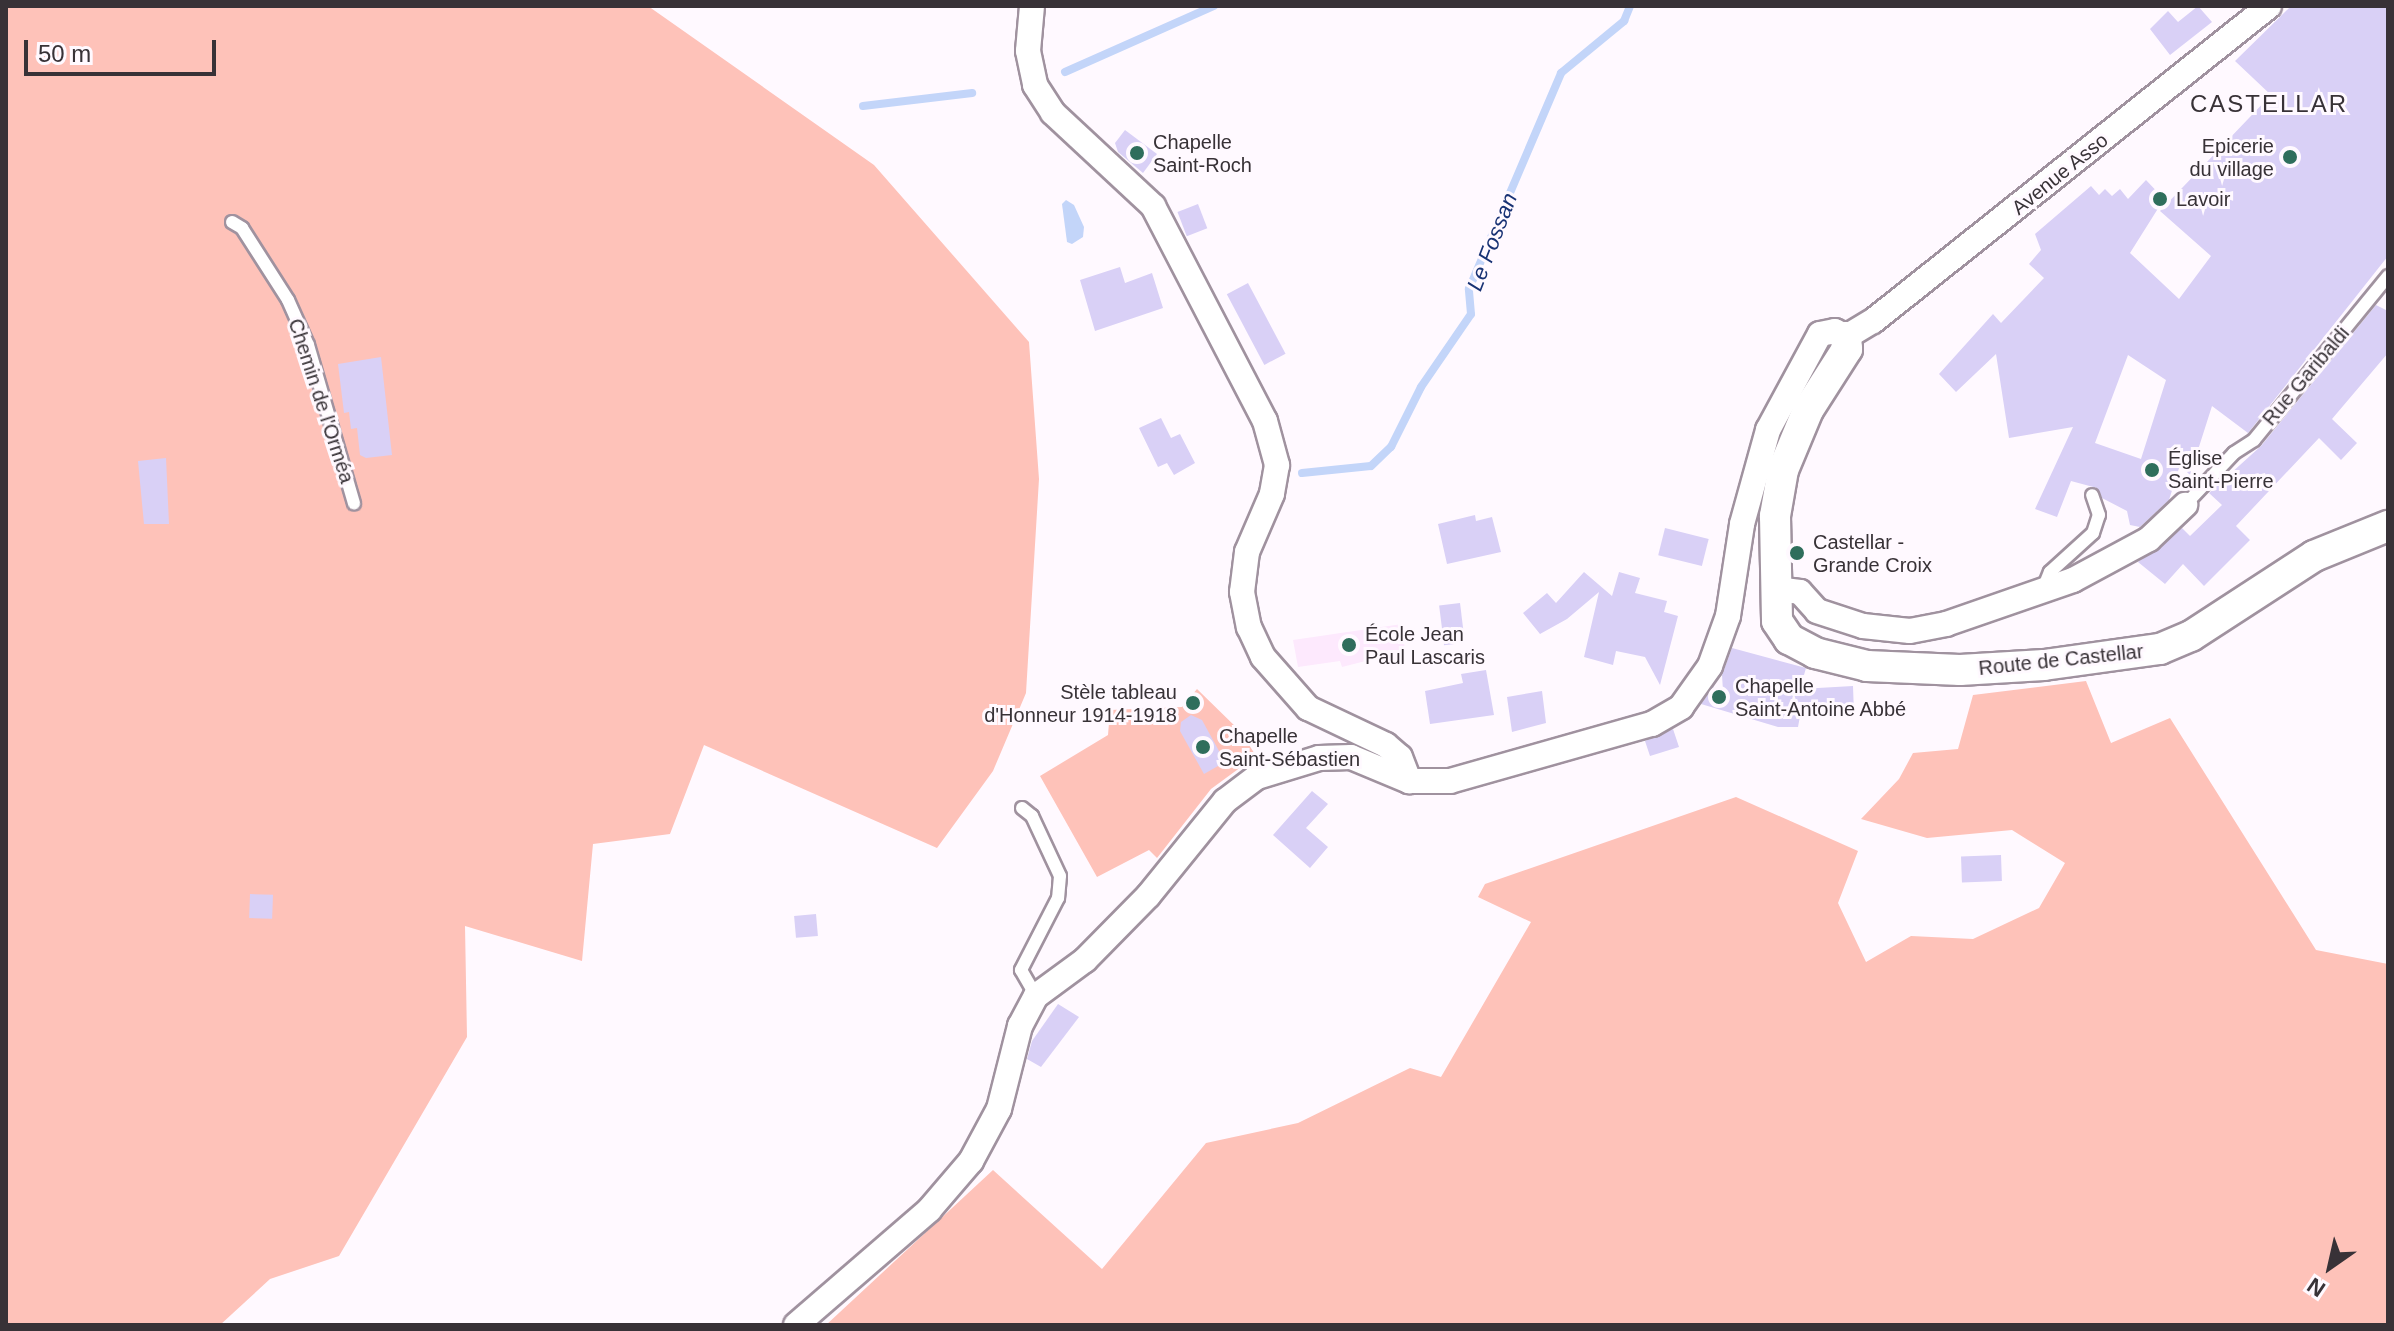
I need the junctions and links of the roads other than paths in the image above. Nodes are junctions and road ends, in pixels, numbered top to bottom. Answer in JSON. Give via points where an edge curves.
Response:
{"nodes":[{"id":1,"x":1032,"y":6,"type":"edge"},
{"id":2,"x":2269,"y":6,"type":"edge"},
{"id":3,"x":232,"y":222,"type":"dead end"},
{"id":4,"x":2388,"y":276,"type":"edge"},
{"id":5,"x":1846,"y":337,"type":"junction"},
{"id":6,"x":2092,"y":495,"type":"dead end"},
{"id":7,"x":354,"y":503,"type":"dead end"},
{"id":8,"x":2185,"y":505,"type":"joint"},
{"id":9,"x":2388,"y":526,"type":"edge"},
{"id":10,"x":1776,"y":589,"type":"junction"},
{"id":11,"x":2042,"y":590,"type":"junction"},
{"id":12,"x":1409,"y":781,"type":"junction"},
{"id":13,"x":1022,"y":808,"type":"dead end"},
{"id":14,"x":1036,"y":996,"type":"junction"},
{"id":15,"x":796,"y":1325,"type":"edge"}],
"edges":[{"from":1,"to":12,"type":"street","via":[[1028,51],[1035,85],[1053,113],[1153,206],[1265,421],[1277,465],[1272,494],[1247,552],[1242,592],[1253,637],[1279,678],[1308,708],[1386,745],[1400,757]]},
{"from":2,"to":5,"type":"street","name":"Avenue Asso","via":[[1951,262]]},
{"from":3,"to":7,"type":"lane","name":"Chemin de l'Orméa","via":[[242,228],[288,300],[308,345]]},
{"from":4,"to":8,"type":"lane","name":"Rue Garibaldi","via":[[2254,440],[2234,453]]},
{"from":5,"to":10,"type":"street","name":"Route de Castellar","via":[[1847,349],[1808,410],[1783,470],[1773,547]]},
{"from":5,"to":12,"type":"street","via":[[1835,331],[1820,334],[1768,430],[1742,524],[1728,616],[1710,666],[1681,707],[1652,724],[1491,774]]},
{"from":6,"to":11,"type":"lane","via":[[2099,515],[2093,533],[2050,572]]},
{"from":8,"to":11,"type":"street","via":[[2149,539],[2073,580]]},
{"from":9,"to":10,"type":"street","name":"Route de Castellar","via":[[2314,556],[2191,636],[2160,649],[2044,665],[1960,670],[1867,666],[1815,653],[1789,639],[1777,621]]},
{"from":10,"to":11,"type":"street","via":[[1800,592],[1817,611],[1837,620],[1910,631]]},
{"from":12,"to":14,"type":"street","via":[[1351,757],[1319,758],[1257,777],[1225,801],[1148,896],[1085,960]]},
{"from":13,"to":14,"type":"lane","via":[[1032,816],[1060,876],[1058,898],[1021,970]]},
{"from":14,"to":15,"type":"street","via":[[1020,1026],[999,1109],[971,1161],[929,1210]]}]}
